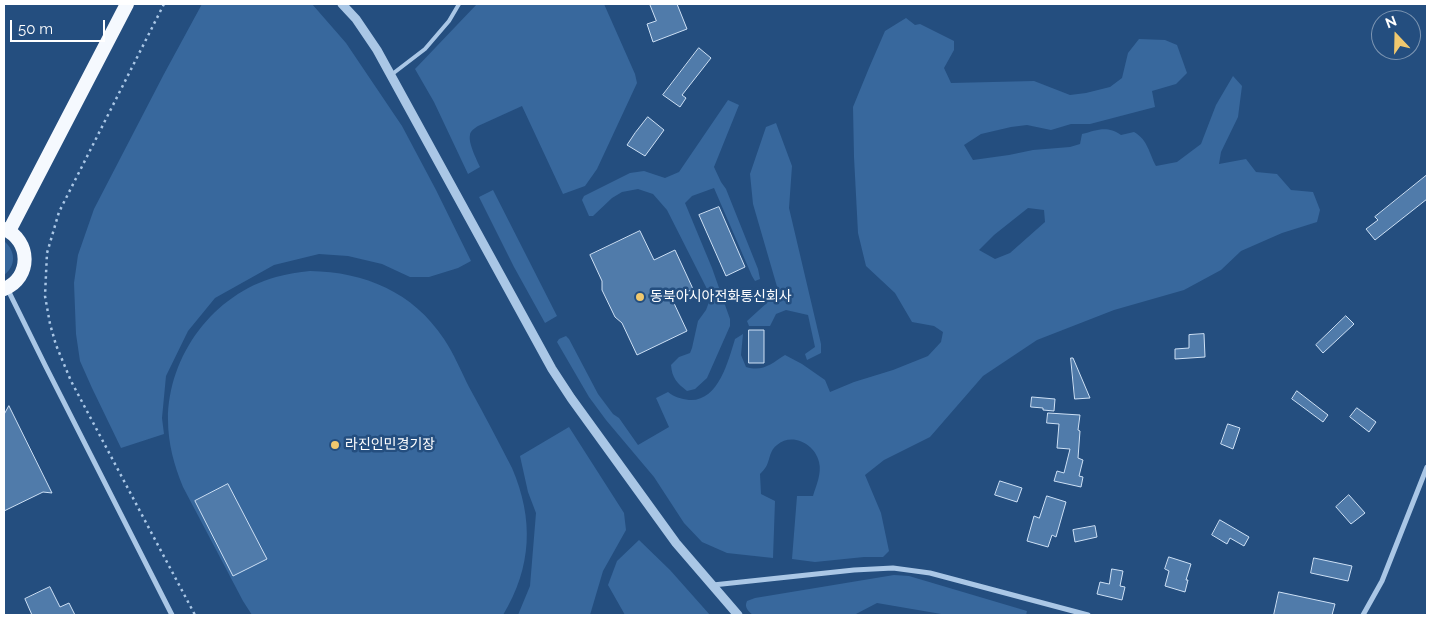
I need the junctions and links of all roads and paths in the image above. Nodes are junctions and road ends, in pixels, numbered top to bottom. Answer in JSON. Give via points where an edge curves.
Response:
{"nodes":[{"id":1,"x":128,"y":4,"type":"edge"},
{"id":2,"x":164,"y":4,"type":"edge"},
{"id":3,"x":342,"y":4,"type":"edge"},
{"id":4,"x":459,"y":4,"type":"edge"},
{"id":5,"x":391,"y":75,"type":"junction"},
{"id":6,"x":6,"y":230,"type":"edge"},
{"id":7,"x":6,"y":288,"type":"edge"},
{"id":8,"x":1427,"y":467,"type":"edge"},
{"id":9,"x":712,"y":585,"type":"junction"},
{"id":10,"x":172,"y":615,"type":"edge"},
{"id":11,"x":195,"y":615,"type":"edge"},
{"id":12,"x":738,"y":615,"type":"edge"},
{"id":13,"x":1088,"y":615,"type":"edge"},
{"id":14,"x":1363,"y":615,"type":"edge"}],
"edges":[{"from":1,"to":6,"type":"highway"},
{"from":2,"to":11,"type":"path","via":[[59,212],[47,253],[45,296],[56,345],[71,381]]},
{"from":3,"to":5,"type":"street","via":[[356,19]]},
{"from":4,"to":5,"type":"lane","via":[[425,49]]},
{"from":5,"to":9,"type":"street","via":[[552,369],[676,542]]},
{"from":6,"to":7,"type":"highway","via":[[20,242],[25,264],[19,278]]},
{"from":7,"to":10,"type":"street"},
{"from":8,"to":14,"type":"street","via":[[1382,581]]},
{"from":9,"to":12,"type":"street"},
{"from":9,"to":13,"type":"street","via":[[893,568],[930,573]]}]}
